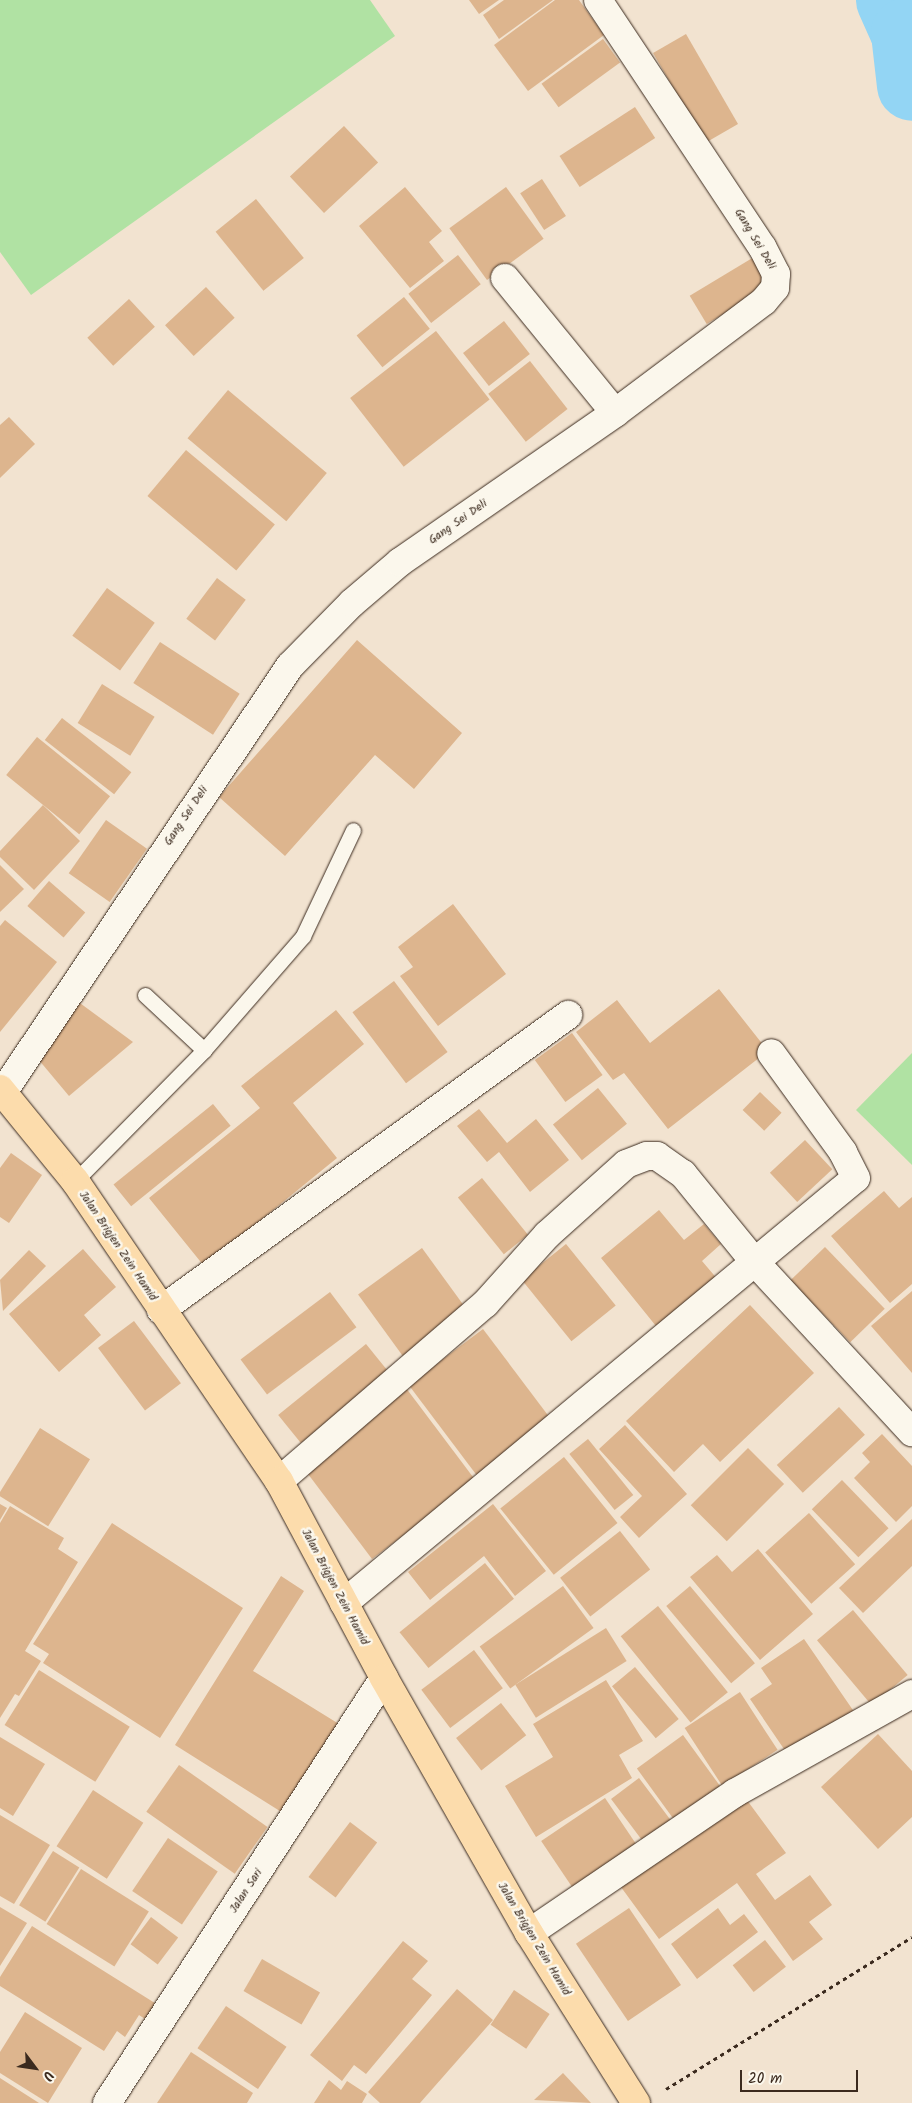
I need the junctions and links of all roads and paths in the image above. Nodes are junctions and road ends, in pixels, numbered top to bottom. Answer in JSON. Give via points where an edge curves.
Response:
{"nodes":[{"id":1,"x":598,"y":0,"type":"edge"},
{"id":2,"x":505,"y":278,"type":"dead end"},
{"id":3,"x":614,"y":413,"type":"junction"},
{"id":4,"x":353,"y":830,"type":"dead end"},
{"id":5,"x":145,"y":995,"type":"dead end"},
{"id":6,"x":568,"y":1015,"type":"dead end"},
{"id":7,"x":204,"y":1050,"type":"junction"},
{"id":8,"x":771,"y":1053,"type":"dead end"},
{"id":9,"x":1,"y":1090,"type":"edge"},
{"id":10,"x":76,"y":1181,"type":"junction"},
{"id":11,"x":754,"y":1261,"type":"junction"},
{"id":12,"x":161,"y":1310,"type":"junction"},
{"id":13,"x":912,"y":1432,"type":"edge"},
{"id":14,"x":278,"y":1481,"type":"junction"},
{"id":15,"x":344,"y":1603,"type":"junction"},
{"id":16,"x":384,"y":1678,"type":"junction"},
{"id":17,"x":912,"y":1694,"type":"edge"},
{"id":18,"x":529,"y":1933,"type":"junction"},
{"id":19,"x":912,"y":1937,"type":"edge"},
{"id":20,"x":661,"y":2093,"type":"dead end"},
{"id":21,"x":107,"y":2103,"type":"edge"},
{"id":22,"x":636,"y":2103,"type":"edge"}],
"edges":[{"from":1,"to":3,"type":"street","name":"Gang Sei Deli","via":[[762,246],[777,279],[776,288],[764,301]]},
{"from":2,"to":3,"type":"street"},
{"from":3,"to":9,"type":"street","name":"Gang Sei Deli","via":[[400,562],[352,603],[290,666]]},
{"from":4,"to":7,"type":"lane","via":[[327,879],[310,926]]},
{"from":5,"to":7,"type":"lane"},
{"from":6,"to":12,"type":"street"},
{"from":7,"to":10,"type":"lane"},
{"from":8,"to":11,"type":"street","via":[[856,1176]]},
{"from":9,"to":10,"type":"main road","name":"Jalan Brigjen Zein Hamid"},
{"from":10,"to":12,"type":"main road","name":"Jalan Brigjen Zein Hamid"},
{"from":11,"to":13,"type":"street"},
{"from":11,"to":14,"type":"street","via":[[670,1162],[646,1156],[626,1164],[547,1235],[485,1304]]},
{"from":11,"to":15,"type":"street"},
{"from":12,"to":14,"type":"main road","name":"Jalan Brigjen Zein Hamid"},
{"from":14,"to":15,"type":"main road","name":"Jalan Brigjen Zein Hamid"},
{"from":15,"to":16,"type":"main road","name":"Jalan Brigjen Zein Hamid"},
{"from":16,"to":18,"type":"main road","name":"Jalan Brigjen Zein Hamid"},
{"from":16,"to":21,"type":"street","name":"Jalan Sari"},
{"from":17,"to":18,"type":"street","via":[[735,1793]]},
{"from":18,"to":22,"type":"main road","name":"Jalan Brigjen Zein Hamid"},
{"from":19,"to":20,"type":"path"}]}
